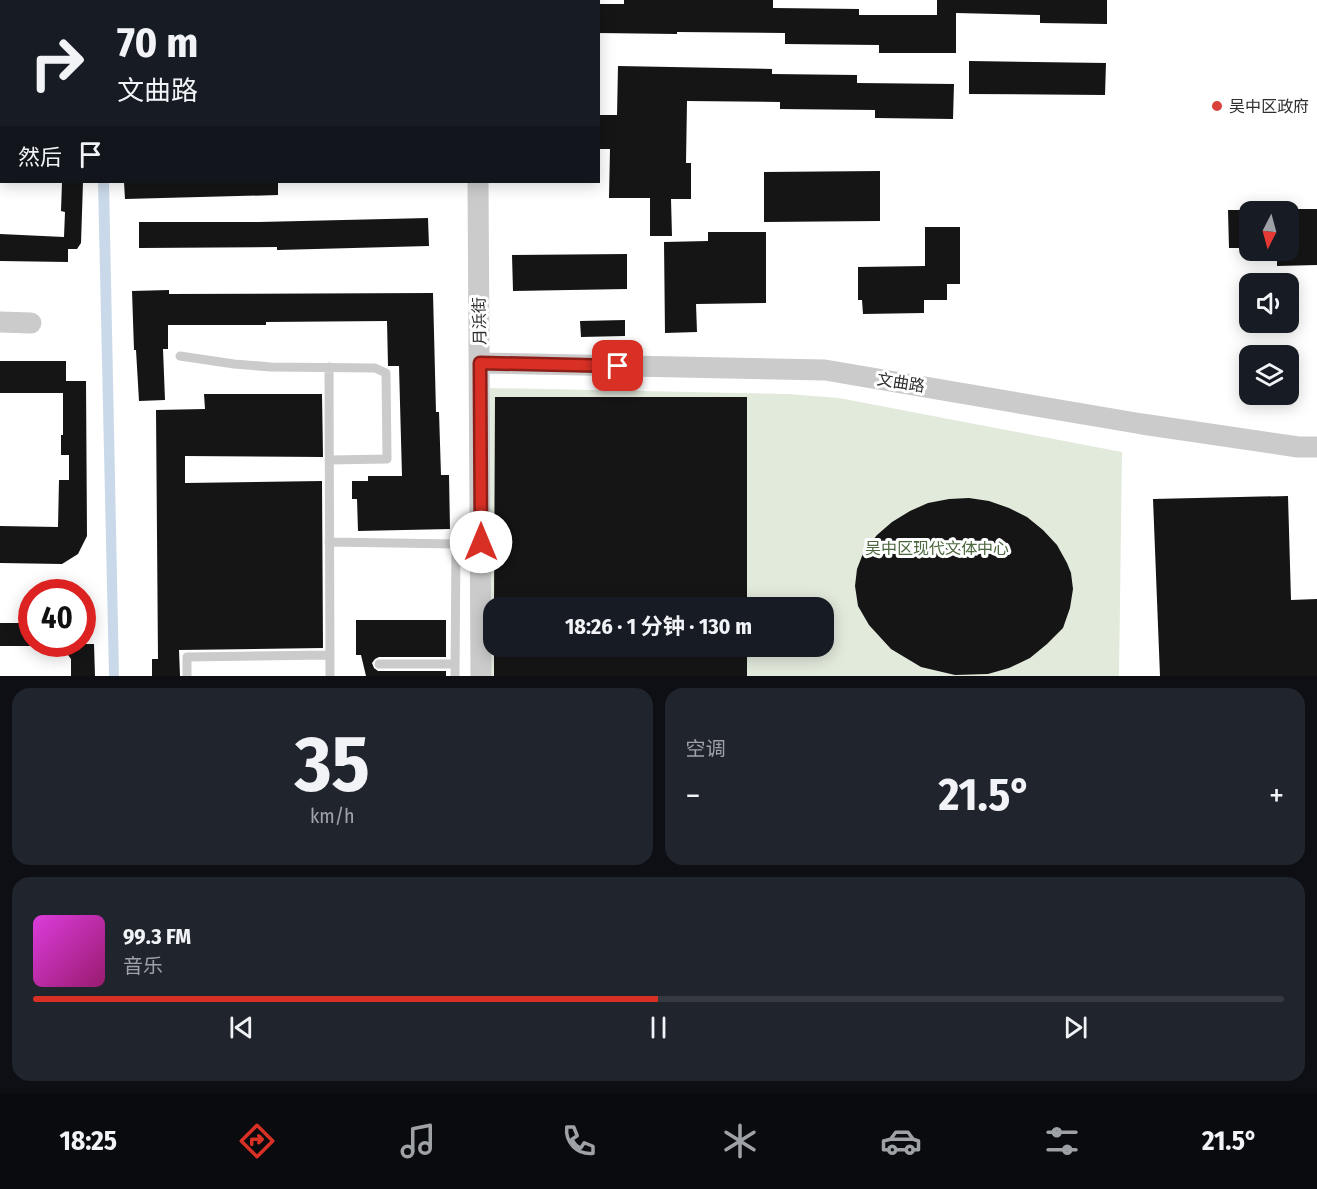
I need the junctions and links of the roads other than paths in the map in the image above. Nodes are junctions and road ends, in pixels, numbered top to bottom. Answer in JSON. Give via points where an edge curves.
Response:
{"nodes":[{"id":1,"x":478,"y":183,"type":"edge"},
{"id":2,"x":0,"y":322,"type":"edge"},
{"id":3,"x":31,"y":323,"type":"dead end"},
{"id":4,"x":180,"y":356,"type":"dead end"},
{"id":5,"x":480,"y":363,"type":"junction"},
{"id":6,"x":329,"y":367,"type":"junction"},
{"id":7,"x":1317,"y":447,"type":"edge"},
{"id":8,"x":329,"y":460,"type":"junction"},
{"id":9,"x":329,"y":542,"type":"junction"},
{"id":10,"x":330,"y":655,"type":"junction"},
{"id":11,"x":380,"y":664,"type":"dead end"},
{"id":12,"x":455,"y":664,"type":"junction"},
{"id":13,"x":187,"y":676,"type":"edge"},
{"id":14,"x":330,"y":676,"type":"edge"},
{"id":15,"x":455,"y":676,"type":"edge"},
{"id":16,"x":481,"y":676,"type":"edge"}],
"edges":[{"from":1,"to":5,"type":"street","name":"月浜街"},
{"from":2,"to":3,"type":"street"},
{"from":4,"to":6,"type":"lane","via":[[271,368]]},
{"from":5,"to":7,"type":"street","name":"文曲路","via":[[825,370],[1142,424]]},
{"from":5,"to":16,"type":"street","name":"月浜街"},
{"from":6,"to":8,"type":"lane"},
{"from":6,"to":8,"type":"lane","via":[[375,368],[386,373],[387,448],[387,459]]},
{"from":8,"to":9,"type":"lane"},
{"from":9,"to":10,"type":"lane"},
{"from":9,"to":12,"type":"lane","via":[[456,544]]},
{"from":10,"to":13,"type":"lane","via":[[187,657]]},
{"from":10,"to":14,"type":"lane"},
{"from":11,"to":12,"type":"lane"},
{"from":12,"to":15,"type":"lane"}]}
